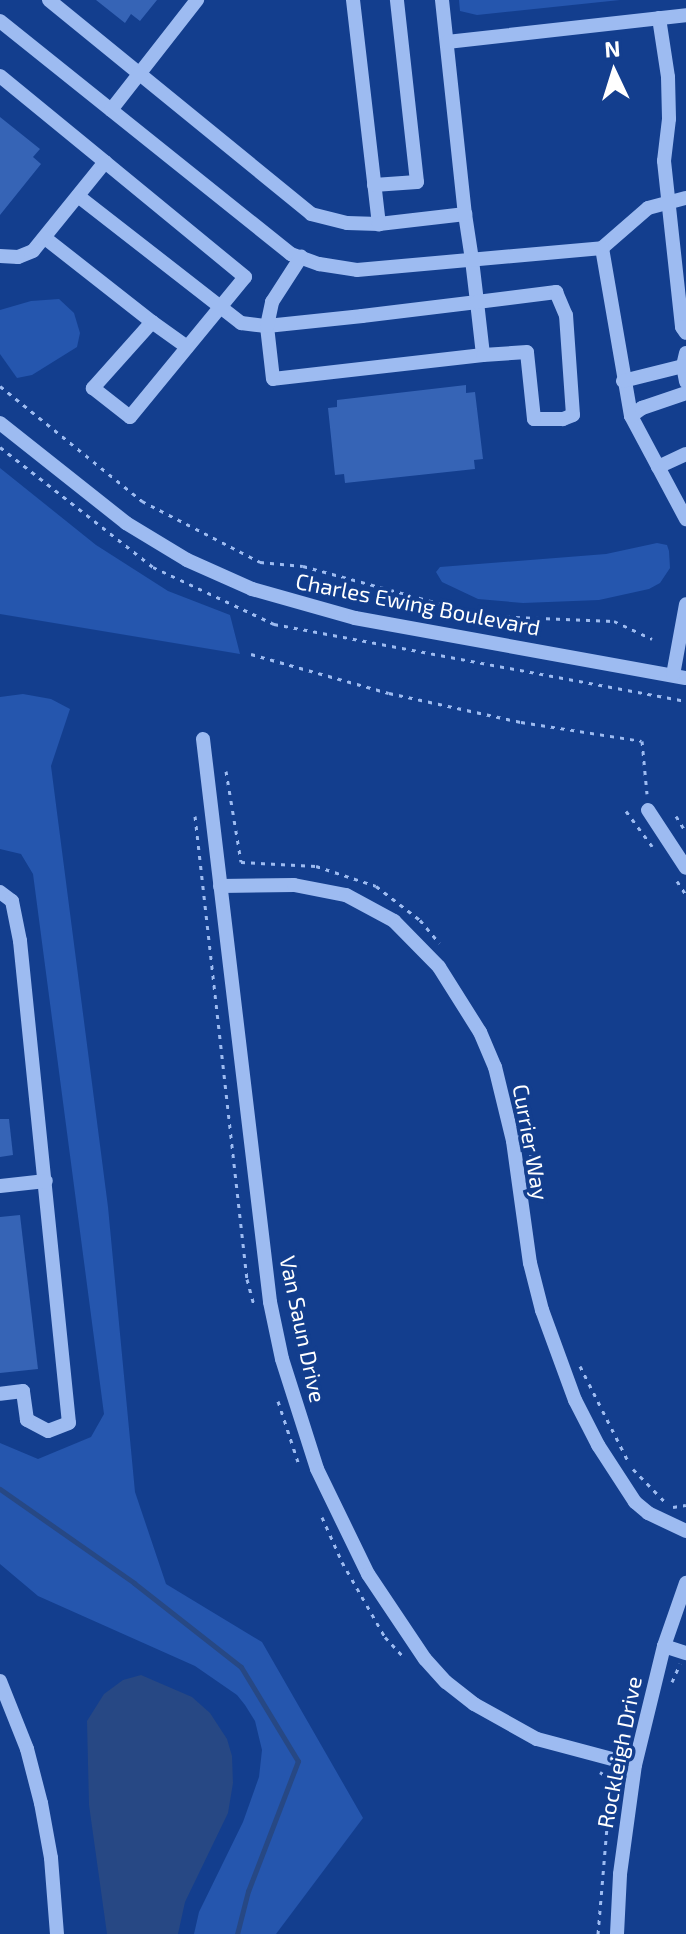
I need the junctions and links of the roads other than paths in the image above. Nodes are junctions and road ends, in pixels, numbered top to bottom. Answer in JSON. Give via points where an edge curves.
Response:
{"nodes":[{"id":1,"x":49,"y":0,"type":"edge"},
{"id":2,"x":197,"y":0,"type":"edge"},
{"id":3,"x":353,"y":0,"type":"edge"},
{"id":4,"x":397,"y":0,"type":"edge"},
{"id":5,"x":442,"y":0,"type":"edge"},
{"id":6,"x":686,"y":15,"type":"edge"},
{"id":7,"x":659,"y":18,"type":"junction"},
{"id":8,"x":0,"y":21,"type":"edge"},
{"id":9,"x":447,"y":42,"type":"junction"},
{"id":10,"x":141,"y":73,"type":"junction"},
{"id":11,"x":0,"y":76,"type":"edge"},
{"id":12,"x":111,"y":110,"type":"junction"},
{"id":13,"x":105,"y":162,"type":"junction"},
{"id":14,"x":374,"y":185,"type":"junction"},
{"id":15,"x":78,"y":196,"type":"junction"},
{"id":16,"x":686,"y":198,"type":"edge"},
{"id":17,"x":668,"y":200,"type":"junction"},
{"id":18,"x":465,"y":214,"type":"junction"},
{"id":19,"x":379,"y":224,"type":"junction"},
{"id":20,"x":45,"y":238,"type":"junction"},
{"id":21,"x":602,"y":248,"type":"junction"},
{"id":22,"x":0,"y":256,"type":"edge"},
{"id":23,"x":301,"y":257,"type":"junction"},
{"id":24,"x":472,"y":260,"type":"junction"},
{"id":25,"x":477,"y":302,"type":"junction"},
{"id":26,"x":218,"y":309,"type":"junction"},
{"id":27,"x":152,"y":322,"type":"junction"},
{"id":28,"x":267,"y":326,"type":"junction"},
{"id":29,"x":686,"y":333,"type":"edge"},
{"id":30,"x":187,"y":347,"type":"junction"},
{"id":31,"x":483,"y":355,"type":"junction"},
{"id":32,"x":684,"y":360,"type":"edge"},
{"id":33,"x":623,"y":381,"type":"junction"},
{"id":34,"x":686,"y":382,"type":"edge"},
{"id":35,"x":686,"y":393,"type":"edge"},
{"id":36,"x":631,"y":416,"type":"junction"},
{"id":37,"x":0,"y":423,"type":"edge"},
{"id":38,"x":686,"y":454,"type":"edge"},
{"id":39,"x":658,"y":467,"type":"junction"},
{"id":40,"x":686,"y":519,"type":"edge"},
{"id":41,"x":686,"y":604,"type":"edge"},
{"id":42,"x":680,"y":676,"type":"edge"},
{"id":43,"x":203,"y":739,"type":"dead end"},
{"id":44,"x":648,"y":810,"type":"road end"},
{"id":45,"x":686,"y":868,"type":"edge"},
{"id":46,"x":220,"y":886,"type":"junction"},
{"id":47,"x":0,"y":892,"type":"edge"},
{"id":48,"x":46,"y":1181,"type":"junction"},
{"id":49,"x":0,"y":1186,"type":"edge"},
{"id":50,"x":0,"y":1394,"type":"edge"},
{"id":51,"x":686,"y":1531,"type":"edge"},
{"id":52,"x":686,"y":1583,"type":"edge"},
{"id":53,"x":664,"y":1646,"type":"junction"},
{"id":54,"x":684,"y":1652,"type":"edge"},
{"id":55,"x":0,"y":1681,"type":"edge"},
{"id":56,"x":635,"y":1765,"type":"junction"},
{"id":57,"x":57,"y":1934,"type":"edge"},
{"id":58,"x":617,"y":1934,"type":"edge"}],
"edges":[{"from":1,"to":10,"type":"street"},
{"from":2,"to":10,"type":"street"},
{"from":3,"to":14,"type":"street"},
{"from":4,"to":14,"type":"street","via":[[417,182]]},
{"from":5,"to":9,"type":"street"},
{"from":6,"to":7,"type":"street"},
{"from":7,"to":9,"type":"street"},
{"from":7,"to":17,"type":"street","via":[[668,77]]},
{"from":8,"to":12,"type":"street"},
{"from":9,"to":18,"type":"street"},
{"from":10,"to":12,"type":"street"},
{"from":10,"to":19,"type":"street","via":[[311,214]]},
{"from":11,"to":13,"type":"street"},
{"from":12,"to":23,"type":"street"},
{"from":13,"to":15,"type":"street"},
{"from":13,"to":26,"type":"street","via":[[245,277]]},
{"from":14,"to":19,"type":"street"},
{"from":15,"to":20,"type":"street"},
{"from":15,"to":26,"type":"street"},
{"from":16,"to":17,"type":"street"},
{"from":17,"to":21,"type":"street","via":[[635,216]]},
{"from":17,"to":29,"type":"street"},
{"from":18,"to":19,"type":"street"},
{"from":18,"to":24,"type":"street"},
{"from":20,"to":22,"type":"street","via":[[18,257]]},
{"from":20,"to":27,"type":"street"},
{"from":21,"to":24,"type":"street"},
{"from":21,"to":33,"type":"street"},
{"from":23,"to":24,"type":"street","via":[[357,270]]},
{"from":23,"to":28,"type":"street","via":[[272,302]]},
{"from":24,"to":25,"type":"street"},
{"from":25,"to":28,"type":"street"},
{"from":25,"to":31,"type":"street"},
{"from":25,"to":31,"type":"street","via":[[556,292],[566,315],[573,415],[534,419],[527,352]]},
{"from":26,"to":28,"type":"street","via":[[241,323]]},
{"from":26,"to":30,"type":"street"},
{"from":27,"to":30,"type":"street"},
{"from":27,"to":30,"type":"street","via":[[93,388],[130,417]]},
{"from":28,"to":31,"type":"street","via":[[273,379]]},
{"from":32,"to":33,"type":"street"},
{"from":32,"to":34,"type":"street"},
{"from":33,"to":36,"type":"street"},
{"from":35,"to":36,"type":"street"},
{"from":36,"to":39,"type":"street"},
{"from":37,"to":42,"type":"street","name":"Charles Ewing Boulevard","via":[[126,523],[187,560],[252,589],[355,618]]},
{"from":38,"to":39,"type":"street"},
{"from":39,"to":40,"type":"street"},
{"from":41,"to":42,"type":"street"},
{"from":43,"to":46,"type":"street","name":"Van Saun Drive"},
{"from":44,"to":45,"type":"street"},
{"from":46,"to":51,"type":"street","name":"Currier Way","via":[[294,885],[346,895],[394,921],[439,967],[474,1021],[495,1067],[513,1141],[530,1263],[575,1400],[635,1502]]},
{"from":46,"to":56,"type":"street","name":"Van Saun Drive","via":[[270,1302],[298,1415],[341,1522],[399,1623],[455,1689],[537,1739]]},
{"from":47,"to":48,"type":"street","via":[[12,901],[20,941]]},
{"from":48,"to":49,"type":"street"},
{"from":48,"to":50,"type":"street","via":[[69,1423],[48,1431],[27,1420],[23,1391]]},
{"from":52,"to":53,"type":"street","name":"Rockleigh Drive"},
{"from":53,"to":54,"type":"street"},
{"from":53,"to":56,"type":"street","name":"Rockleigh Drive"},
{"from":55,"to":57,"type":"street","via":[[41,1803]]},
{"from":56,"to":58,"type":"street","name":"Rockleigh Drive"}]}
